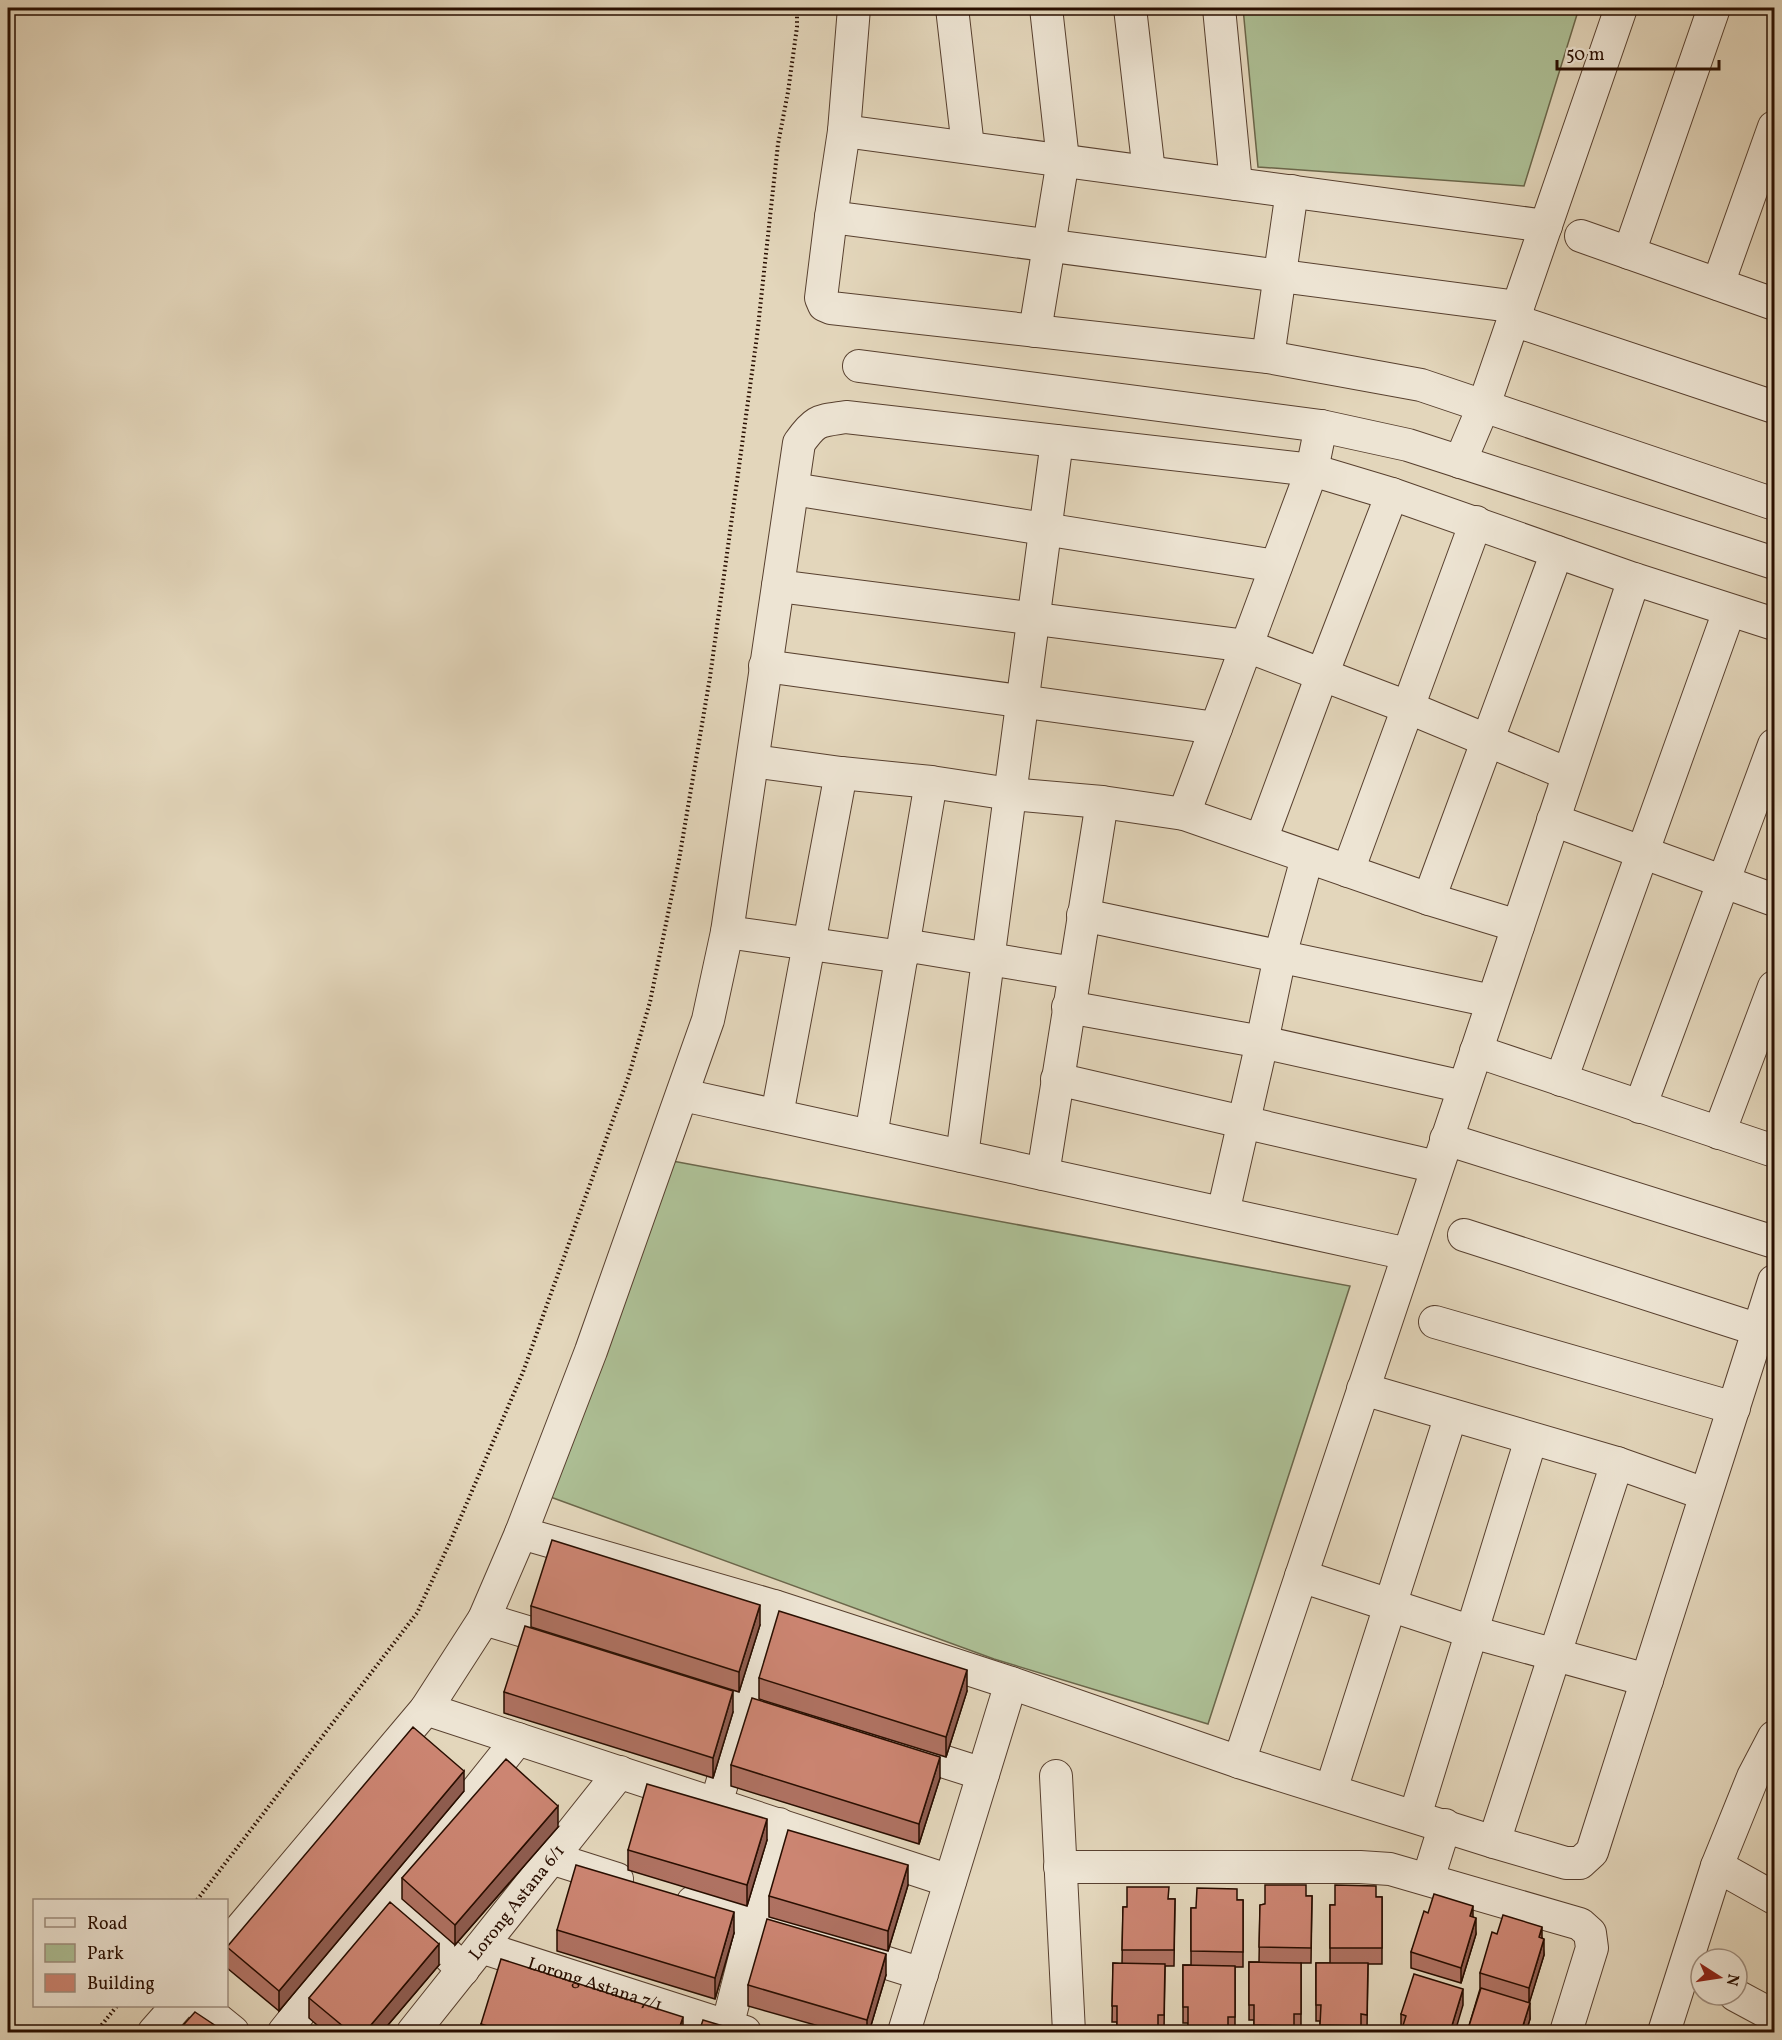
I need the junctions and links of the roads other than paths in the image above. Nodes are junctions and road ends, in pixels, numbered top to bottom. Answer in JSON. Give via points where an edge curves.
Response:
{"nodes":[{"id":1,"x":854,"y":8,"type":"edge"},
{"id":2,"x":952,"y":8,"type":"edge"},
{"id":3,"x":1046,"y":8,"type":"edge"},
{"id":4,"x":1130,"y":8,"type":"edge"},
{"id":5,"x":1219,"y":8,"type":"edge"},
{"id":6,"x":1621,"y":8,"type":"edge"},
{"id":7,"x":1714,"y":8,"type":"edge"},
{"id":8,"x":1774,"y":127,"type":"edge"},
{"id":9,"x":844,"y":131,"type":"junction"},
{"id":10,"x":968,"y":147,"type":"junction"},
{"id":11,"x":1063,"y":160,"type":"junction"},
{"id":12,"x":1149,"y":172,"type":"junction"},
{"id":13,"x":1236,"y":184,"type":"junction"},
{"id":14,"x":1293,"y":191,"type":"junction"},
{"id":15,"x":831,"y":218,"type":"junction"},
{"id":16,"x":1546,"y":226,"type":"junction"},
{"id":17,"x":1581,"y":236,"type":"dead end"},
{"id":18,"x":1049,"y":246,"type":"junction"},
{"id":19,"x":1629,"y":253,"type":"junction"},
{"id":20,"x":1280,"y":276,"type":"junction"},
{"id":21,"x":1718,"y":284,"type":"junction"},
{"id":22,"x":1774,"y":304,"type":"edge"},
{"id":23,"x":1516,"y":313,"type":"junction"},
{"id":24,"x":1035,"y":331,"type":"junction"},
{"id":25,"x":1268,"y":357,"type":"junction"},
{"id":26,"x":859,"y":366,"type":"dead end"},
{"id":27,"x":1484,"y":405,"type":"junction"},
{"id":28,"x":1774,"y":407,"type":"edge"},
{"id":29,"x":1321,"y":426,"type":"junction"},
{"id":30,"x":1057,"y":441,"type":"junction"},
{"id":31,"x":1460,"y":462,"type":"junction"},
{"id":32,"x":1312,"y":470,"type":"junction"},
{"id":33,"x":793,"y":489,"type":"junction"},
{"id":34,"x":1392,"y":494,"type":"junction"},
{"id":35,"x":1774,"y":504,"type":"edge"},
{"id":36,"x":1476,"y":522,"type":"junction"},
{"id":37,"x":1045,"y":529,"type":"junction"},
{"id":38,"x":1557,"y":552,"type":"junction"},
{"id":39,"x":1774,"y":563,"type":"edge"},
{"id":40,"x":1276,"y":566,"type":"junction"},
{"id":41,"x":1634,"y":579,"type":"junction"},
{"id":42,"x":778,"y":586,"type":"junction"},
{"id":43,"x":1729,"y":610,"type":"junction"},
{"id":44,"x":1034,"y":618,"type":"junction"},
{"id":45,"x":1774,"y":624,"type":"edge"},
{"id":46,"x":1247,"y":646,"type":"junction"},
{"id":47,"x":765,"y":666,"type":"junction"},
{"id":48,"x":1322,"y":675,"type":"junction"},
{"id":49,"x":1023,"y":701,"type":"junction"},
{"id":50,"x":1407,"y":707,"type":"junction"},
{"id":51,"x":1216,"y":728,"type":"junction"},
{"id":52,"x":1487,"y":741,"type":"junction"},
{"id":53,"x":1774,"y":745,"type":"edge"},
{"id":54,"x":753,"y":761,"type":"junction"},
{"id":55,"x":842,"y":773,"type":"junction"},
{"id":56,"x":1568,"y":774,"type":"junction"},
{"id":57,"x":931,"y":782,"type":"junction"},
{"id":58,"x":1011,"y":794,"type":"junction"},
{"id":59,"x":1102,"y":802,"type":"junction"},
{"id":60,"x":1184,"y":814,"type":"junction"},
{"id":61,"x":1553,"y":820,"type":"junction"},
{"id":62,"x":1261,"y":840,"type":"junction"},
{"id":63,"x":1642,"y":852,"type":"junction"},
{"id":64,"x":1307,"y":858,"type":"junction"},
{"id":65,"x":1348,"y":871,"type":"junction"},
{"id":66,"x":1724,"y":882,"type":"junction"},
{"id":67,"x":1429,"y":899,"type":"junction"},
{"id":68,"x":1774,"y":900,"type":"edge"},
{"id":69,"x":1083,"y":915,"type":"junction"},
{"id":70,"x":1518,"y":926,"type":"junction"},
{"id":71,"x":727,"y":932,"type":"junction"},
{"id":72,"x":809,"y":944,"type":"junction"},
{"id":73,"x":903,"y":951,"type":"junction"},
{"id":74,"x":1280,"y":956,"type":"junction"},
{"id":75,"x":987,"y":958,"type":"junction"},
{"id":76,"x":1074,"y":973,"type":"junction"},
{"id":77,"x":1774,"y":987,"type":"edge"},
{"id":78,"x":1492,"y":1001,"type":"junction"},
{"id":79,"x":1068,"y":1007,"type":"junction"},
{"id":80,"x":1262,"y":1042,"type":"junction"},
{"id":81,"x":1476,"y":1051,"type":"junction"},
{"id":82,"x":1057,"y":1079,"type":"junction"},
{"id":83,"x":1561,"y":1080,"type":"junction"},
{"id":84,"x":1464,"y":1087,"type":"junction"},
{"id":85,"x":683,"y":1095,"type":"junction"},
{"id":86,"x":1640,"y":1107,"type":"junction"},
{"id":87,"x":777,"y":1115,"type":"junction"},
{"id":88,"x":1244,"y":1122,"type":"junction"},
{"id":89,"x":1719,"y":1133,"type":"junction"},
{"id":90,"x":871,"y":1136,"type":"junction"},
{"id":91,"x":1774,"y":1151,"type":"edge"},
{"id":92,"x":1442,"y":1153,"type":"junction"},
{"id":93,"x":962,"y":1155,"type":"junction"},
{"id":94,"x":1043,"y":1174,"type":"junction"},
{"id":95,"x":1223,"y":1213,"type":"junction"},
{"id":96,"x":1464,"y":1235,"type":"dead end"},
{"id":97,"x":1774,"y":1242,"type":"edge"},
{"id":98,"x":1408,"y":1254,"type":"junction"},
{"id":99,"x":1774,"y":1281,"type":"edge"},
{"id":100,"x":1435,"y":1322,"type":"dead end"},
{"id":101,"x":1759,"y":1330,"type":"junction"},
{"id":102,"x":1363,"y":1389,"type":"junction"},
{"id":103,"x":1734,"y":1408,"type":"junction"},
{"id":104,"x":1451,"y":1415,"type":"junction"},
{"id":105,"x":1531,"y":1438,"type":"junction"},
{"id":106,"x":1617,"y":1463,"type":"junction"},
{"id":107,"x":1706,"y":1494,"type":"junction"},
{"id":108,"x":521,"y":1533,"type":"junction"},
{"id":109,"x":1300,"y":1576,"type":"junction"},
{"id":110,"x":1389,"y":1603,"type":"junction"},
{"id":111,"x":774,"y":1606,"type":"junction"},
{"id":112,"x":484,"y":1619,"type":"junction"},
{"id":113,"x":1472,"y":1632,"type":"junction"},
{"id":114,"x":587,"y":1650,"type":"edge"},
{"id":115,"x":1554,"y":1655,"type":"junction"},
{"id":116,"x":666,"y":1675,"type":"edge"},
{"id":117,"x":1647,"y":1680,"type":"junction"},
{"id":118,"x":1011,"y":1683,"type":"junction"},
{"id":119,"x":746,"y":1700,"type":"junction"},
{"id":120,"x":426,"y":1709,"type":"junction"},
{"id":121,"x":814,"y":1721,"type":"edge"},
{"id":122,"x":1774,"y":1737,"type":"edge"},
{"id":123,"x":518,"y":1739,"type":"junction"},
{"id":124,"x":870,"y":1739,"type":"edge"},
{"id":125,"x":1239,"y":1762,"type":"junction"},
{"id":126,"x":620,"y":1772,"type":"junction"},
{"id":127,"x":983,"y":1774,"type":"junction"},
{"id":128,"x":1056,"y":1776,"type":"dead end"},
{"id":129,"x":1764,"y":1783,"type":"edge"},
{"id":130,"x":1331,"y":1790,"type":"junction"},
{"id":131,"x":716,"y":1804,"type":"junction"},
{"id":132,"x":1416,"y":1816,"type":"junction"},
{"id":133,"x":779,"y":1824,"type":"junction"},
{"id":134,"x":1445,"y":1825,"type":"junction"},
{"id":135,"x":1494,"y":1842,"type":"junction"},
{"id":136,"x":551,"y":1858,"type":"junction"},
{"id":137,"x":1717,"y":1866,"type":"junction"},
{"id":138,"x":1060,"y":1867,"type":"junction"},
{"id":139,"x":1428,"y":1879,"type":"junction"},
{"id":140,"x":950,"y":1881,"type":"junction"},
{"id":141,"x":391,"y":1898,"type":"junction"},
{"id":142,"x":1774,"y":1898,"type":"edge"},
{"id":143,"x":754,"y":1922,"type":"junction"},
{"id":144,"x":228,"y":1945,"type":"edge"},
{"id":145,"x":472,"y":1959,"type":"junction"},
{"id":146,"x":922,"y":1974,"type":"junction"},
{"id":147,"x":1749,"y":2003,"type":"edge"},
{"id":148,"x":176,"y":2007,"type":"edge"},
{"id":149,"x":202,"y":2007,"type":"edge"},
{"id":150,"x":1774,"y":2016,"type":"edge"},
{"id":151,"x":696,"y":2025,"type":"edge"},
{"id":152,"x":736,"y":2030,"type":"edge"},
{"id":153,"x":154,"y":2032,"type":"edge"},
{"id":154,"x":233,"y":2032,"type":"edge"},
{"id":155,"x":285,"y":2032,"type":"edge"},
{"id":156,"x":413,"y":2032,"type":"edge"},
{"id":157,"x":904,"y":2032,"type":"edge"},
{"id":158,"x":1068,"y":2032,"type":"edge"},
{"id":159,"x":1566,"y":2032,"type":"edge"},
{"id":160,"x":1664,"y":2032,"type":"edge"}],
"edges":[{"from":1,"to":9,"type":"street"},
{"from":2,"to":10,"type":"street"},
{"from":3,"to":11,"type":"street"},
{"from":4,"to":12,"type":"street"},
{"from":5,"to":13,"type":"street"},
{"from":6,"to":16,"type":"street"},
{"from":7,"to":19,"type":"street"},
{"from":8,"to":21,"type":"street"},
{"from":9,"to":10,"type":"street"},
{"from":9,"to":15,"type":"street"},
{"from":10,"to":11,"type":"street"},
{"from":11,"to":12,"type":"street"},
{"from":11,"to":18,"type":"street"},
{"from":12,"to":13,"type":"street"},
{"from":13,"to":14,"type":"street"},
{"from":14,"to":16,"type":"street"},
{"from":14,"to":20,"type":"street"},
{"from":15,"to":18,"type":"street"},
{"from":15,"to":24,"type":"street","via":[[821,298],[824,305]]},
{"from":16,"to":23,"type":"street"},
{"from":17,"to":19,"type":"street"},
{"from":18,"to":20,"type":"street"},
{"from":18,"to":24,"type":"street"},
{"from":19,"to":21,"type":"street"},
{"from":20,"to":23,"type":"street"},
{"from":20,"to":25,"type":"street"},
{"from":21,"to":22,"type":"street"},
{"from":23,"to":27,"type":"street"},
{"from":23,"to":28,"type":"street"},
{"from":24,"to":25,"type":"street"},
{"from":25,"to":27,"type":"street","via":[[1421,385]]},
{"from":26,"to":29,"type":"street"},
{"from":27,"to":31,"type":"street"},
{"from":27,"to":35,"type":"street"},
{"from":29,"to":31,"type":"street"},
{"from":29,"to":32,"type":"street"},
{"from":30,"to":32,"type":"street"},
{"from":30,"to":33,"type":"street","via":[[846,417],[824,420],[811,426],[799,443]]},
{"from":30,"to":37,"type":"street"},
{"from":31,"to":39,"type":"street"},
{"from":32,"to":34,"type":"street"},
{"from":32,"to":40,"type":"street"},
{"from":33,"to":37,"type":"street"},
{"from":33,"to":42,"type":"street"},
{"from":34,"to":36,"type":"street"},
{"from":34,"to":48,"type":"street"},
{"from":36,"to":38,"type":"street"},
{"from":36,"to":50,"type":"street"},
{"from":37,"to":40,"type":"street"},
{"from":37,"to":44,"type":"street"},
{"from":38,"to":41,"type":"street"},
{"from":38,"to":52,"type":"street"},
{"from":40,"to":46,"type":"street"},
{"from":41,"to":43,"type":"street"},
{"from":41,"to":56,"type":"street"},
{"from":42,"to":44,"type":"street"},
{"from":42,"to":47,"type":"street"},
{"from":43,"to":45,"type":"street"},
{"from":43,"to":63,"type":"street"},
{"from":44,"to":46,"type":"street"},
{"from":44,"to":49,"type":"street"},
{"from":46,"to":48,"type":"street"},
{"from":46,"to":51,"type":"street"},
{"from":47,"to":49,"type":"street"},
{"from":47,"to":54,"type":"street"},
{"from":48,"to":50,"type":"street"},
{"from":48,"to":62,"type":"street"},
{"from":49,"to":51,"type":"street"},
{"from":49,"to":58,"type":"street"},
{"from":50,"to":52,"type":"street"},
{"from":50,"to":65,"type":"street"},
{"from":51,"to":60,"type":"street"},
{"from":52,"to":56,"type":"street"},
{"from":52,"to":67,"type":"street"},
{"from":53,"to":66,"type":"street"},
{"from":54,"to":55,"type":"street"},
{"from":54,"to":71,"type":"street"},
{"from":55,"to":57,"type":"street"},
{"from":55,"to":72,"type":"street"},
{"from":56,"to":61,"type":"street"},
{"from":57,"to":58,"type":"street"},
{"from":57,"to":73,"type":"street"},
{"from":58,"to":59,"type":"street"},
{"from":58,"to":75,"type":"street"},
{"from":59,"to":60,"type":"street"},
{"from":59,"to":69,"type":"street"},
{"from":60,"to":62,"type":"street"},
{"from":61,"to":63,"type":"street"},
{"from":61,"to":70,"type":"street"},
{"from":62,"to":64,"type":"street"},
{"from":63,"to":66,"type":"street"},
{"from":63,"to":83,"type":"street"},
{"from":64,"to":65,"type":"street"},
{"from":64,"to":74,"type":"street"},
{"from":65,"to":67,"type":"street"},
{"from":66,"to":68,"type":"street"},
{"from":66,"to":86,"type":"street"},
{"from":67,"to":70,"type":"street"},
{"from":69,"to":74,"type":"street"},
{"from":69,"to":76,"type":"street"},
{"from":70,"to":78,"type":"street"},
{"from":71,"to":72,"type":"street"},
{"from":71,"to":85,"type":"street","via":[[708,1020]]},
{"from":72,"to":73,"type":"street"},
{"from":72,"to":87,"type":"street"},
{"from":73,"to":75,"type":"street"},
{"from":73,"to":90,"type":"street"},
{"from":74,"to":78,"type":"street"},
{"from":74,"to":80,"type":"street"},
{"from":75,"to":76,"type":"street"},
{"from":75,"to":93,"type":"street"},
{"from":76,"to":79,"type":"street"},
{"from":77,"to":89,"type":"street"},
{"from":78,"to":81,"type":"street"},
{"from":79,"to":80,"type":"street"},
{"from":79,"to":82,"type":"street"},
{"from":80,"to":84,"type":"street"},
{"from":80,"to":88,"type":"street"},
{"from":81,"to":83,"type":"street"},
{"from":81,"to":84,"type":"street"},
{"from":82,"to":88,"type":"street"},
{"from":82,"to":94,"type":"street"},
{"from":83,"to":86,"type":"street"},
{"from":84,"to":92,"type":"street"},
{"from":85,"to":87,"type":"street"},
{"from":85,"to":108,"type":"street"},
{"from":86,"to":89,"type":"street"},
{"from":87,"to":90,"type":"street"},
{"from":88,"to":92,"type":"street"},
{"from":88,"to":95,"type":"street"},
{"from":89,"to":91,"type":"street"},
{"from":90,"to":93,"type":"street"},
{"from":92,"to":97,"type":"street"},
{"from":92,"to":98,"type":"street"},
{"from":93,"to":94,"type":"street"},
{"from":94,"to":95,"type":"street"},
{"from":95,"to":98,"type":"street"},
{"from":96,"to":101,"type":"street"},
{"from":98,"to":102,"type":"street"},
{"from":99,"to":101,"type":"street"},
{"from":100,"to":103,"type":"street"},
{"from":101,"to":103,"type":"street"},
{"from":102,"to":104,"type":"street"},
{"from":102,"to":109,"type":"street"},
{"from":103,"to":107,"type":"street"},
{"from":104,"to":105,"type":"street"},
{"from":104,"to":110,"type":"street"},
{"from":105,"to":106,"type":"street"},
{"from":105,"to":113,"type":"street"},
{"from":106,"to":107,"type":"street"},
{"from":106,"to":115,"type":"street"},
{"from":107,"to":117,"type":"street"},
{"from":108,"to":111,"type":"street"},
{"from":108,"to":112,"type":"street"},
{"from":109,"to":110,"type":"street"},
{"from":109,"to":125,"type":"street"},
{"from":110,"to":113,"type":"street"},
{"from":110,"to":130,"type":"street"},
{"from":111,"to":118,"type":"street"},
{"from":111,"to":119,"type":"street"},
{"from":112,"to":114,"type":"street"},
{"from":112,"to":120,"type":"street"},
{"from":113,"to":115,"type":"street"},
{"from":113,"to":132,"type":"street"},
{"from":115,"to":117,"type":"street"},
{"from":115,"to":135,"type":"street"},
{"from":116,"to":119,"type":"street"},
{"from":117,"to":135,"type":"street","via":[[1592,1852],[1581,1863],[1566,1863]]},
{"from":118,"to":125,"type":"street"},
{"from":118,"to":127,"type":"street"},
{"from":119,"to":121,"type":"street"},
{"from":119,"to":131,"type":"street"},
{"from":120,"to":123,"type":"street"},
{"from":120,"to":144,"type":"street"},
{"from":122,"to":129,"type":"street"},
{"from":123,"to":126,"type":"street"},
{"from":123,"to":141,"type":"street"},
{"from":124,"to":127,"type":"street"},
{"from":125,"to":130,"type":"street"},
{"from":126,"to":131,"type":"street"},
{"from":126,"to":136,"type":"street","name":"Lorong Astana 6/1"},
{"from":127,"to":140,"type":"street"},
{"from":128,"to":138,"type":"street"},
{"from":129,"to":137,"type":"street"},
{"from":130,"to":132,"type":"street"},
{"from":131,"to":133,"type":"street"},
{"from":132,"to":134,"type":"street"},
{"from":133,"to":140,"type":"street"},
{"from":133,"to":143,"type":"street"},
{"from":134,"to":135,"type":"street"},
{"from":134,"to":139,"type":"street"},
{"from":136,"to":143,"type":"street"},
{"from":136,"to":145,"type":"street","name":"Lorong Astana 6/1"},
{"from":137,"to":142,"type":"street"},
{"from":137,"to":160,"type":"street"},
{"from":138,"to":139,"type":"street","via":[[1360,1867],[1390,1869]]},
{"from":138,"to":158,"type":"street"},
{"from":139,"to":159,"type":"street","via":[[1580,1924],[1590,1933],[1592,1948]]},
{"from":140,"to":146,"type":"street"},
{"from":141,"to":145,"type":"street"},
{"from":141,"to":155,"type":"street"},
{"from":143,"to":146,"type":"street"},
{"from":143,"to":152,"type":"street"},
{"from":145,"to":151,"type":"street","name":"Lorong Astana 7/1"},
{"from":145,"to":156,"type":"street","name":"Lorong Astana 6/1"},
{"from":146,"to":157,"type":"street"},
{"from":147,"to":150,"type":"street"},
{"from":148,"to":153,"type":"street"},
{"from":149,"to":154,"type":"street"},
{"from":151,"to":152,"type":"street","name":"Lorong Astana 7/1"}]}
